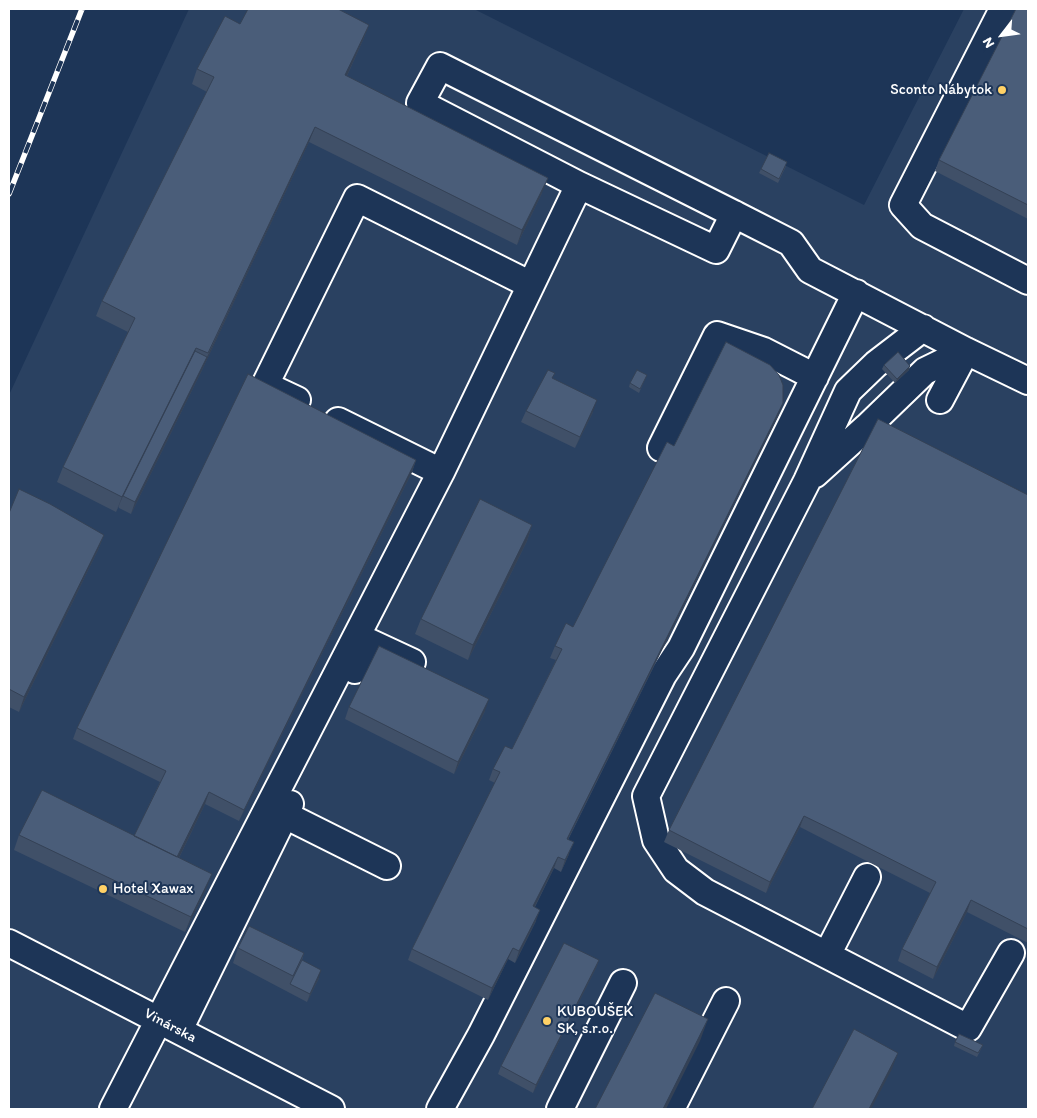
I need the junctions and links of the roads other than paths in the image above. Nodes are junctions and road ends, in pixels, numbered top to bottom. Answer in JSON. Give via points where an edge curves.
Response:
{"nodes":[{"id":1,"x":1003,"y":9,"type":"edge"},
{"id":2,"x":579,"y":185,"type":"junction"},
{"id":3,"x":734,"y":214,"type":"junction"},
{"id":4,"x":1028,"y":281,"type":"edge"},
{"id":5,"x":531,"y":285,"type":"junction"},
{"id":6,"x":856,"y":293,"type":"junction"},
{"id":7,"x":923,"y":328,"type":"junction"},
{"id":8,"x":966,"y":351,"type":"junction"},
{"id":9,"x":815,"y":377,"type":"junction"},
{"id":10,"x":1028,"y":381,"type":"edge"},
{"id":11,"x":940,"y":400,"type":"dead end"},
{"id":12,"x":661,"y":448,"type":"dead end"},
{"id":13,"x":440,"y":472,"type":"junction"},
{"id":14,"x":807,"y":481,"type":"junction"},
{"id":15,"x":429,"y":671,"type":"edge"},
{"id":16,"x":285,"y":814,"type":"junction"},
{"id":17,"x":387,"y":866,"type":"dead end"},
{"id":18,"x":868,"y":878,"type":"dead end"},
{"id":19,"x":9,"y":943,"type":"edge"},
{"id":20,"x":1011,"y":953,"type":"dead end"},
{"id":21,"x":827,"y":955,"type":"junction"},
{"id":22,"x":623,"y":983,"type":"dead end"},
{"id":23,"x":726,"y":1001,"type":"dead end"},
{"id":24,"x":169,"y":1025,"type":"junction"},
{"id":25,"x":297,"y":1102,"type":"edge"},
{"id":26,"x":113,"y":1109,"type":"edge"},
{"id":27,"x":331,"y":1109,"type":"edge"},
{"id":28,"x":440,"y":1109,"type":"edge"},
{"id":29,"x":560,"y":1109,"type":"edge"},
{"id":30,"x":671,"y":1109,"type":"edge"}],
"edges":[{"from":1,"to":4,"type":"street","via":[[903,204],[922,226]]},
{"from":2,"to":3,"type":"street","via":[[716,250]]},
{"from":2,"to":3,"type":"street","via":[[420,103],[440,66]]},
{"from":2,"to":5,"type":"street"},
{"from":3,"to":6,"type":"street","via":[[791,243],[810,270]]},
{"from":5,"to":13,"type":"street"},
{"from":5,"to":13,"type":"street","via":[[357,198],[265,385]]},
{"from":6,"to":7,"type":"street"},
{"from":6,"to":9,"type":"street"},
{"from":7,"to":8,"type":"street"},
{"from":7,"to":14,"type":"street","via":[[848,391]]},
{"from":8,"to":10,"type":"street"},
{"from":8,"to":11,"type":"street"},
{"from":8,"to":14,"type":"street","via":[[925,371]]},
{"from":9,"to":12,"type":"street","via":[[764,351],[717,335]]},
{"from":9,"to":28,"type":"street","via":[[681,648],[663,675],[482,1036]]},
{"from":13,"to":24,"type":"street"},
{"from":14,"to":21,"type":"street","via":[[646,796],[656,840],[676,870],[705,892]]},
{"from":15,"to":16,"type":"street","via":[[370,642]]},
{"from":16,"to":17,"type":"street"},
{"from":16,"to":24,"type":"street"},
{"from":18,"to":21,"type":"street"},
{"from":19,"to":24,"type":"street","name":"Vinárska"},
{"from":20,"to":21,"type":"street","via":[[968,1028]]},
{"from":22,"to":29,"type":"street"},
{"from":23,"to":30,"type":"street"},
{"from":24,"to":25,"type":"street","name":"Vinárska"},
{"from":24,"to":26,"type":"street"},
{"from":25,"to":27,"type":"street","name":"Vinárska"}]}
